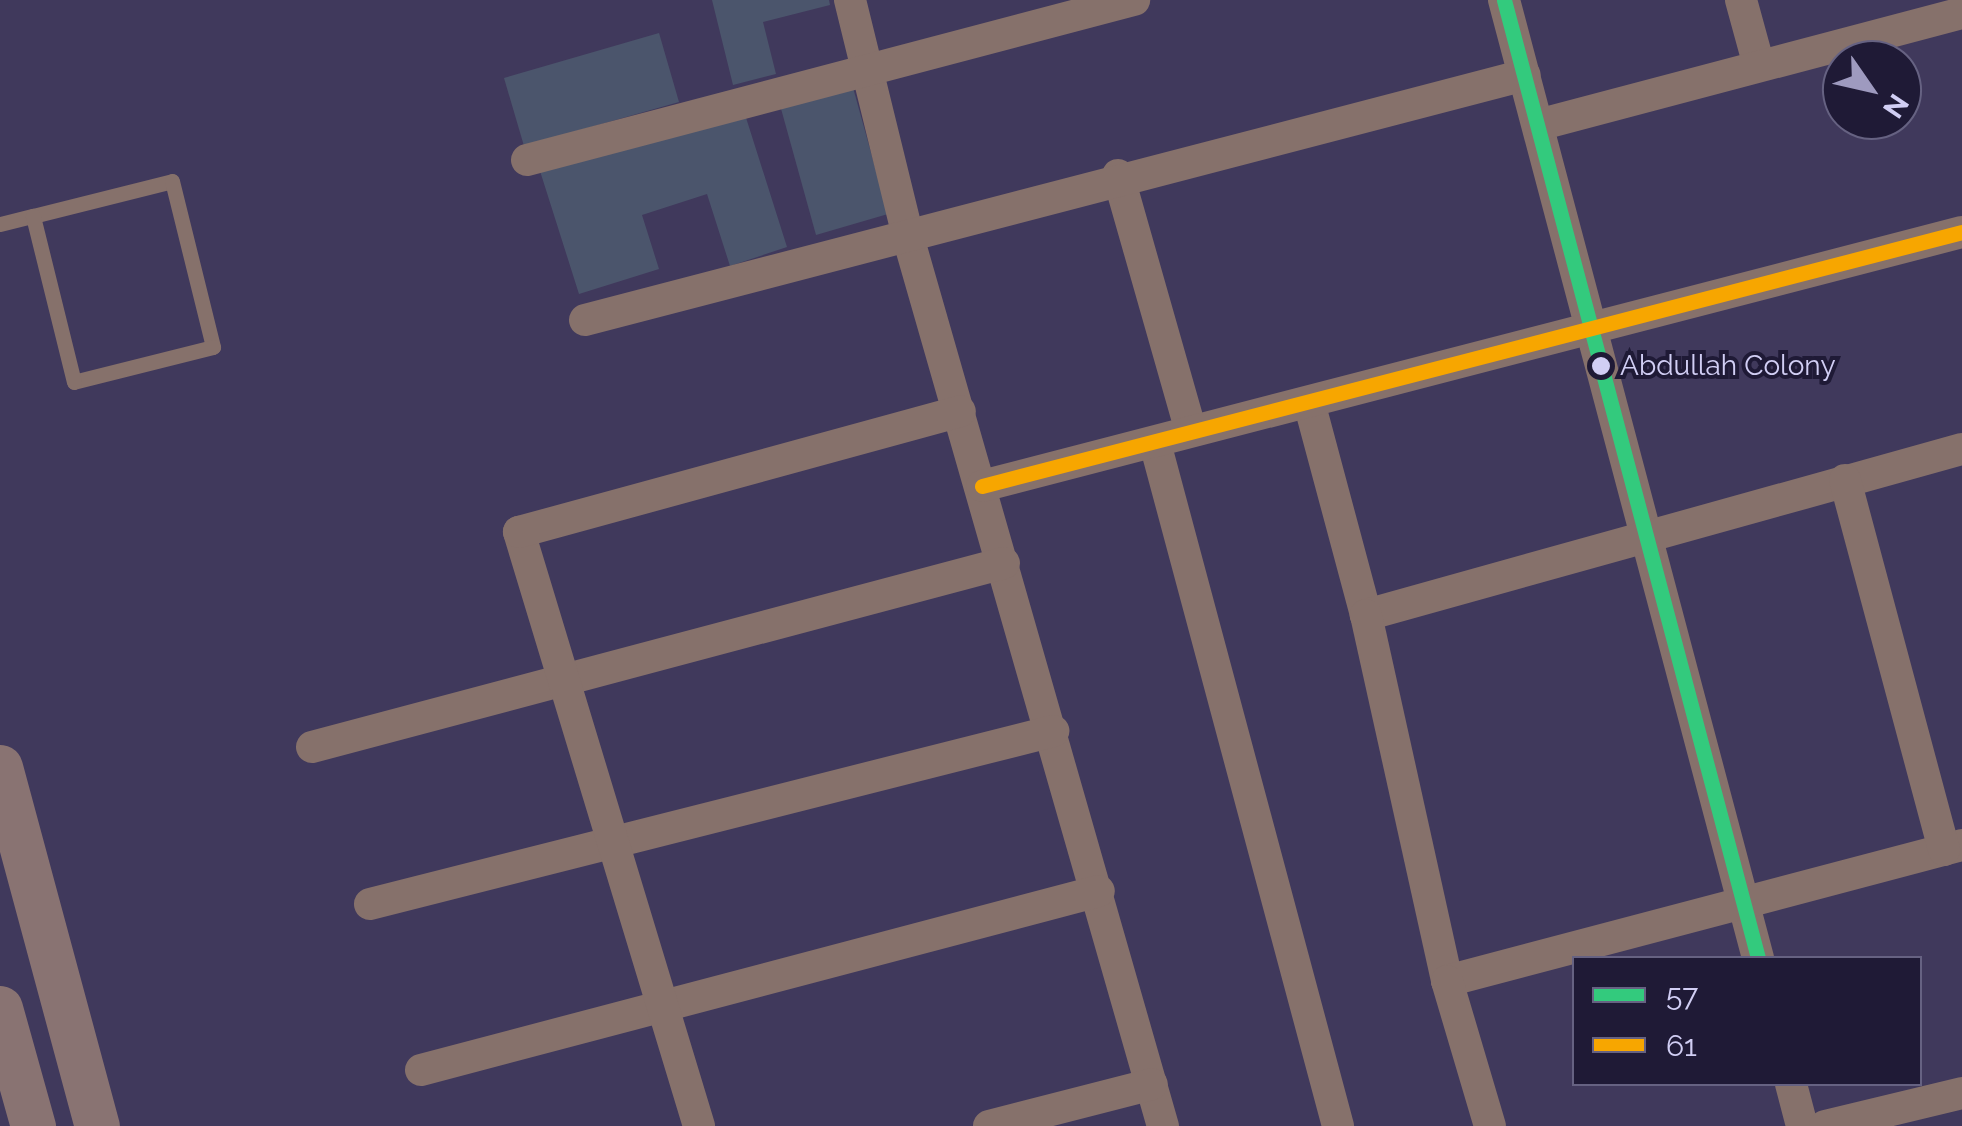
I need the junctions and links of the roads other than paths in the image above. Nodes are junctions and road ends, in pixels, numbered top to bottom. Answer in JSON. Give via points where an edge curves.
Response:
{"nodes":[{"id":1,"x":850,"y":0,"type":"edge"},
{"id":2,"x":1134,"y":0,"type":"edge"},
{"id":3,"x":1504,"y":0,"type":"edge"},
{"id":4,"x":1740,"y":0,"type":"edge"},
{"id":5,"x":1942,"y":11,"type":"edge"},
{"id":6,"x":1759,"y":66,"type":"junction"},
{"id":7,"x":870,"y":67,"type":"junction"},
{"id":8,"x":1525,"y":75,"type":"junction"},
{"id":9,"x":1538,"y":125,"type":"junction"},
{"id":10,"x":527,"y":160,"type":"dead end"},
{"id":11,"x":1118,"y":175,"type":"junction"},
{"id":12,"x":34,"y":216,"type":"junction"},
{"id":13,"x":0,"y":224,"type":"edge"},
{"id":14,"x":1962,"y":232,"type":"edge"},
{"id":15,"x":908,"y":236,"type":"junction"},
{"id":16,"x":585,"y":320,"type":"dead end"},
{"id":17,"x":1592,"y":328,"type":"junction"},
{"id":18,"x":1310,"y":406,"type":"junction"},
{"id":19,"x":960,"y":411,"type":"junction"},
{"id":20,"x":1191,"y":431,"type":"junction"},
{"id":21,"x":1154,"y":443,"type":"junction"},
{"id":22,"x":1962,"y":450,"type":"edge"},
{"id":23,"x":1845,"y":480,"type":"junction"},
{"id":24,"x":982,"y":486,"type":"junction"},
{"id":25,"x":1646,"y":532,"type":"junction"},
{"id":26,"x":1004,"y":563,"type":"junction"},
{"id":27,"x":1366,"y":616,"type":"junction"},
{"id":28,"x":562,"y":682,"type":"junction"},
{"id":29,"x":1053,"y":732,"type":"junction"},
{"id":30,"x":312,"y":748,"type":"dead end"},
{"id":31,"x":0,"y":767,"type":"edge"},
{"id":32,"x":615,"y":842,"type":"junction"},
{"id":33,"x":1953,"y":847,"type":"edge"},
{"id":34,"x":1100,"y":891,"type":"junction"},
{"id":35,"x":1744,"y":903,"type":"junction"},
{"id":36,"x":370,"y":904,"type":"dead end"},
{"id":37,"x":1757,"y":956,"type":"edge"},
{"id":38,"x":1448,"y":981,"type":"junction"},
{"id":39,"x":666,"y":1004,"type":"junction"},
{"id":40,"x":0,"y":1008,"type":"edge"},
{"id":41,"x":421,"y":1070,"type":"dead end"},
{"id":42,"x":1152,"y":1084,"type":"junction"},
{"id":43,"x":1792,"y":1086,"type":"edge"},
{"id":44,"x":1962,"y":1093,"type":"edge"},
{"id":45,"x":1881,"y":1119,"type":"edge"},
{"id":46,"x":33,"y":1126,"type":"edge"},
{"id":47,"x":97,"y":1126,"type":"edge"},
{"id":48,"x":699,"y":1126,"type":"edge"},
{"id":49,"x":989,"y":1126,"type":"edge"},
{"id":50,"x":1163,"y":1126,"type":"edge"},
{"id":51,"x":1338,"y":1126,"type":"edge"},
{"id":52,"x":1490,"y":1126,"type":"edge"},
{"id":53,"x":1802,"y":1126,"type":"edge"},
{"id":54,"x":1824,"y":1126,"type":"edge"}],
"edges":[{"from":1,"to":7,"type":"street"},
{"from":2,"to":7,"type":"street"},
{"from":3,"to":8,"type":"street"},
{"from":4,"to":6,"type":"street"},
{"from":5,"to":6,"type":"street"},
{"from":6,"to":9,"type":"street"},
{"from":7,"to":10,"type":"street"},
{"from":7,"to":15,"type":"street"},
{"from":8,"to":9,"type":"street"},
{"from":8,"to":11,"type":"street"},
{"from":9,"to":17,"type":"street"},
{"from":11,"to":15,"type":"street"},
{"from":11,"to":20,"type":"street"},
{"from":12,"to":12,"type":"lane","via":[[172,182],[213,347],[74,382]]},
{"from":12,"to":13,"type":"lane"},
{"from":14,"to":17,"type":"street"},
{"from":15,"to":16,"type":"street"},
{"from":15,"to":19,"type":"street"},
{"from":17,"to":18,"type":"street"},
{"from":17,"to":25,"type":"street"},
{"from":18,"to":20,"type":"street"},
{"from":18,"to":27,"type":"street"},
{"from":19,"to":24,"type":"street"},
{"from":19,"to":28,"type":"street","via":[[519,532]]},
{"from":20,"to":21,"type":"street"},
{"from":21,"to":24,"type":"street"},
{"from":21,"to":51,"type":"street"},
{"from":22,"to":23,"type":"street"},
{"from":23,"to":25,"type":"street"},
{"from":23,"to":33,"type":"street"},
{"from":24,"to":26,"type":"street"},
{"from":25,"to":27,"type":"street"},
{"from":25,"to":35,"type":"street"},
{"from":26,"to":28,"type":"street"},
{"from":26,"to":29,"type":"street"},
{"from":27,"to":38,"type":"street"},
{"from":28,"to":30,"type":"street"},
{"from":28,"to":32,"type":"street"},
{"from":29,"to":32,"type":"street"},
{"from":29,"to":34,"type":"street"},
{"from":31,"to":47,"type":"street"},
{"from":32,"to":36,"type":"street"},
{"from":32,"to":39,"type":"street"},
{"from":33,"to":35,"type":"street"},
{"from":34,"to":39,"type":"street"},
{"from":34,"to":42,"type":"street"},
{"from":35,"to":37,"type":"street"},
{"from":35,"to":38,"type":"street"},
{"from":38,"to":52,"type":"street"},
{"from":39,"to":41,"type":"street"},
{"from":39,"to":48,"type":"street"},
{"from":40,"to":46,"type":"street"},
{"from":42,"to":49,"type":"street"},
{"from":42,"to":50,"type":"street"},
{"from":43,"to":53,"type":"street"},
{"from":44,"to":45,"type":"street"},
{"from":45,"to":54,"type":"street"}]}
